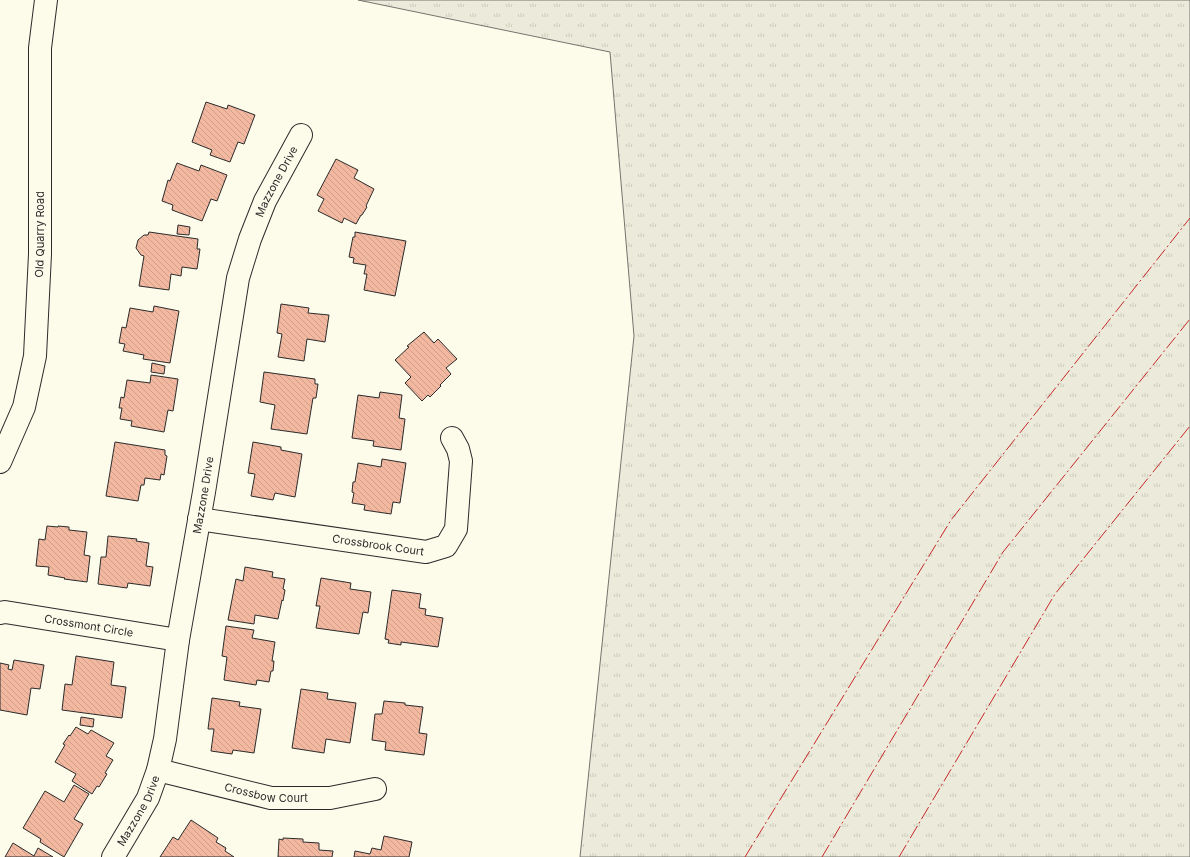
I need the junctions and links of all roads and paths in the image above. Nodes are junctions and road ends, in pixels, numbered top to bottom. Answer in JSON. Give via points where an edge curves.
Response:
{"nodes":[{"id":1,"x":46,"y":0,"type":"edge"},
{"id":2,"x":301,"y":135,"type":"dead end"},
{"id":3,"x":452,"y":438,"type":"dead end"},
{"id":4,"x":0,"y":462,"type":"edge"},
{"id":5,"x":199,"y":519,"type":"junction"},
{"id":6,"x":0,"y":613,"type":"edge"},
{"id":7,"x":178,"y":640,"type":"junction"},
{"id":8,"x":158,"y":770,"type":"junction"},
{"id":9,"x":375,"y":789,"type":"dead end"},
{"id":10,"x":113,"y":857,"type":"edge"}],
"edges":[{"from":1,"to":4,"type":"street","name":"Old Quarry Road","via":[[40,48],[40,254],[35,356],[24,407]]},
{"from":2,"to":5,"type":"street","name":"Mazzone Drive","via":[[265,201],[238,278]]},
{"from":3,"to":5,"type":"street","name":"Crossbrook Court","via":[[458,449],[460,461],[456,529],[446,546],[426,552]]},
{"from":5,"to":7,"type":"street","name":"Mazzone Drive"},
{"from":6,"to":7,"type":"street","name":"Crossmont Circle"},
{"from":7,"to":8,"type":"street","name":"Mazzone Drive","via":[[166,732]]},
{"from":8,"to":9,"type":"street","name":"Crossbow Court","via":[[272,798],[330,798]]},
{"from":8,"to":10,"type":"street","name":"Mazzone Drive","via":[[148,798]]}]}
